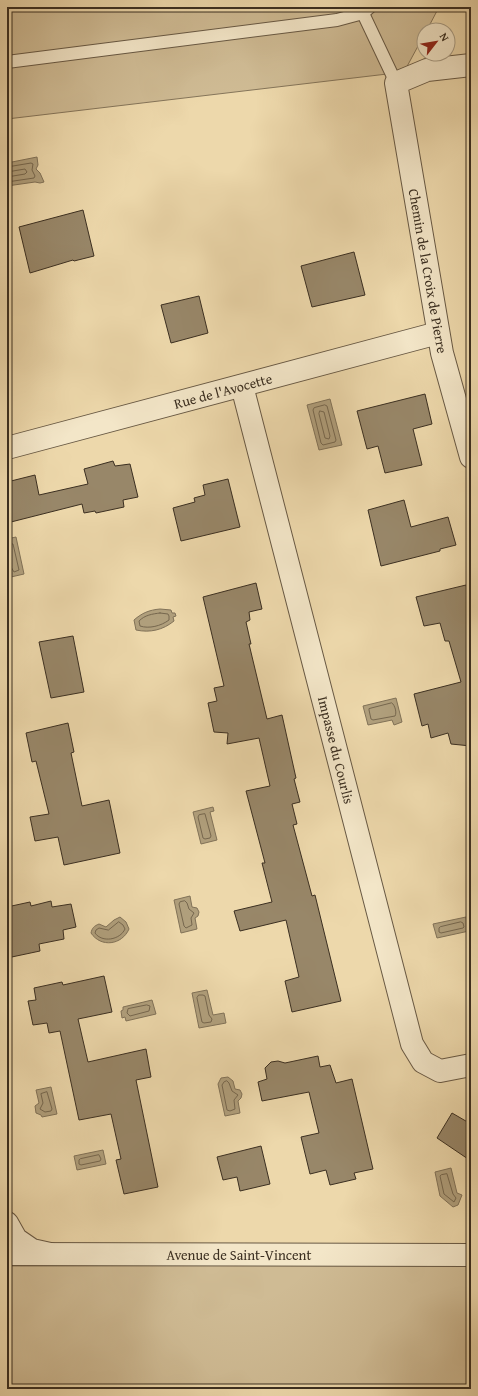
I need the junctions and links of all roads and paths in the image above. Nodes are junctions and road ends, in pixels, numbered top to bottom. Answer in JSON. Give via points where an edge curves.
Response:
{"nodes":[{"id":1,"x":364,"y":9,"type":"edge"},
{"id":2,"x":7,"y":62,"type":"edge"},
{"id":3,"x":471,"y":66,"type":"edge"},
{"id":4,"x":396,"y":83,"type":"junction"},
{"id":5,"x":438,"y":333,"type":"junction"},
{"id":6,"x":242,"y":386,"type":"junction"},
{"id":7,"x":7,"y":448,"type":"edge"},
{"id":8,"x":471,"y":458,"type":"edge"},
{"id":9,"x":471,"y":1065,"type":"edge"},
{"id":10,"x":7,"y":1223,"type":"edge"},
{"id":11,"x":7,"y":1254,"type":"edge"},
{"id":12,"x":51,"y":1254,"type":"junction"},
{"id":13,"x":471,"y":1255,"type":"edge"}],
"edges":[{"from":1,"to":2,"type":"lane","via":[[337,20]]},
{"from":1,"to":4,"type":"lane"},
{"from":3,"to":4,"type":"street","via":[[427,70]]},
{"from":4,"to":5,"type":"street","name":"Chemin de la Croix de Pierre"},
{"from":5,"to":6,"type":"street","name":"Rue de l'Avocette"},
{"from":5,"to":8,"type":"street","name":"Chemin de la Croix de Pierre"},
{"from":6,"to":7,"type":"street","name":"Rue de l'Avocette"},
{"from":6,"to":9,"type":"street","name":"Impasse du Courlis","via":[[412,1044],[423,1062],[440,1071]]},
{"from":10,"to":12,"type":"street","via":[[16,1239],[32,1250]]},
{"from":11,"to":12,"type":"street","name":"Avenue de Saint-Vincent"},
{"from":12,"to":13,"type":"street","name":"Avenue de Saint-Vincent"}]}
